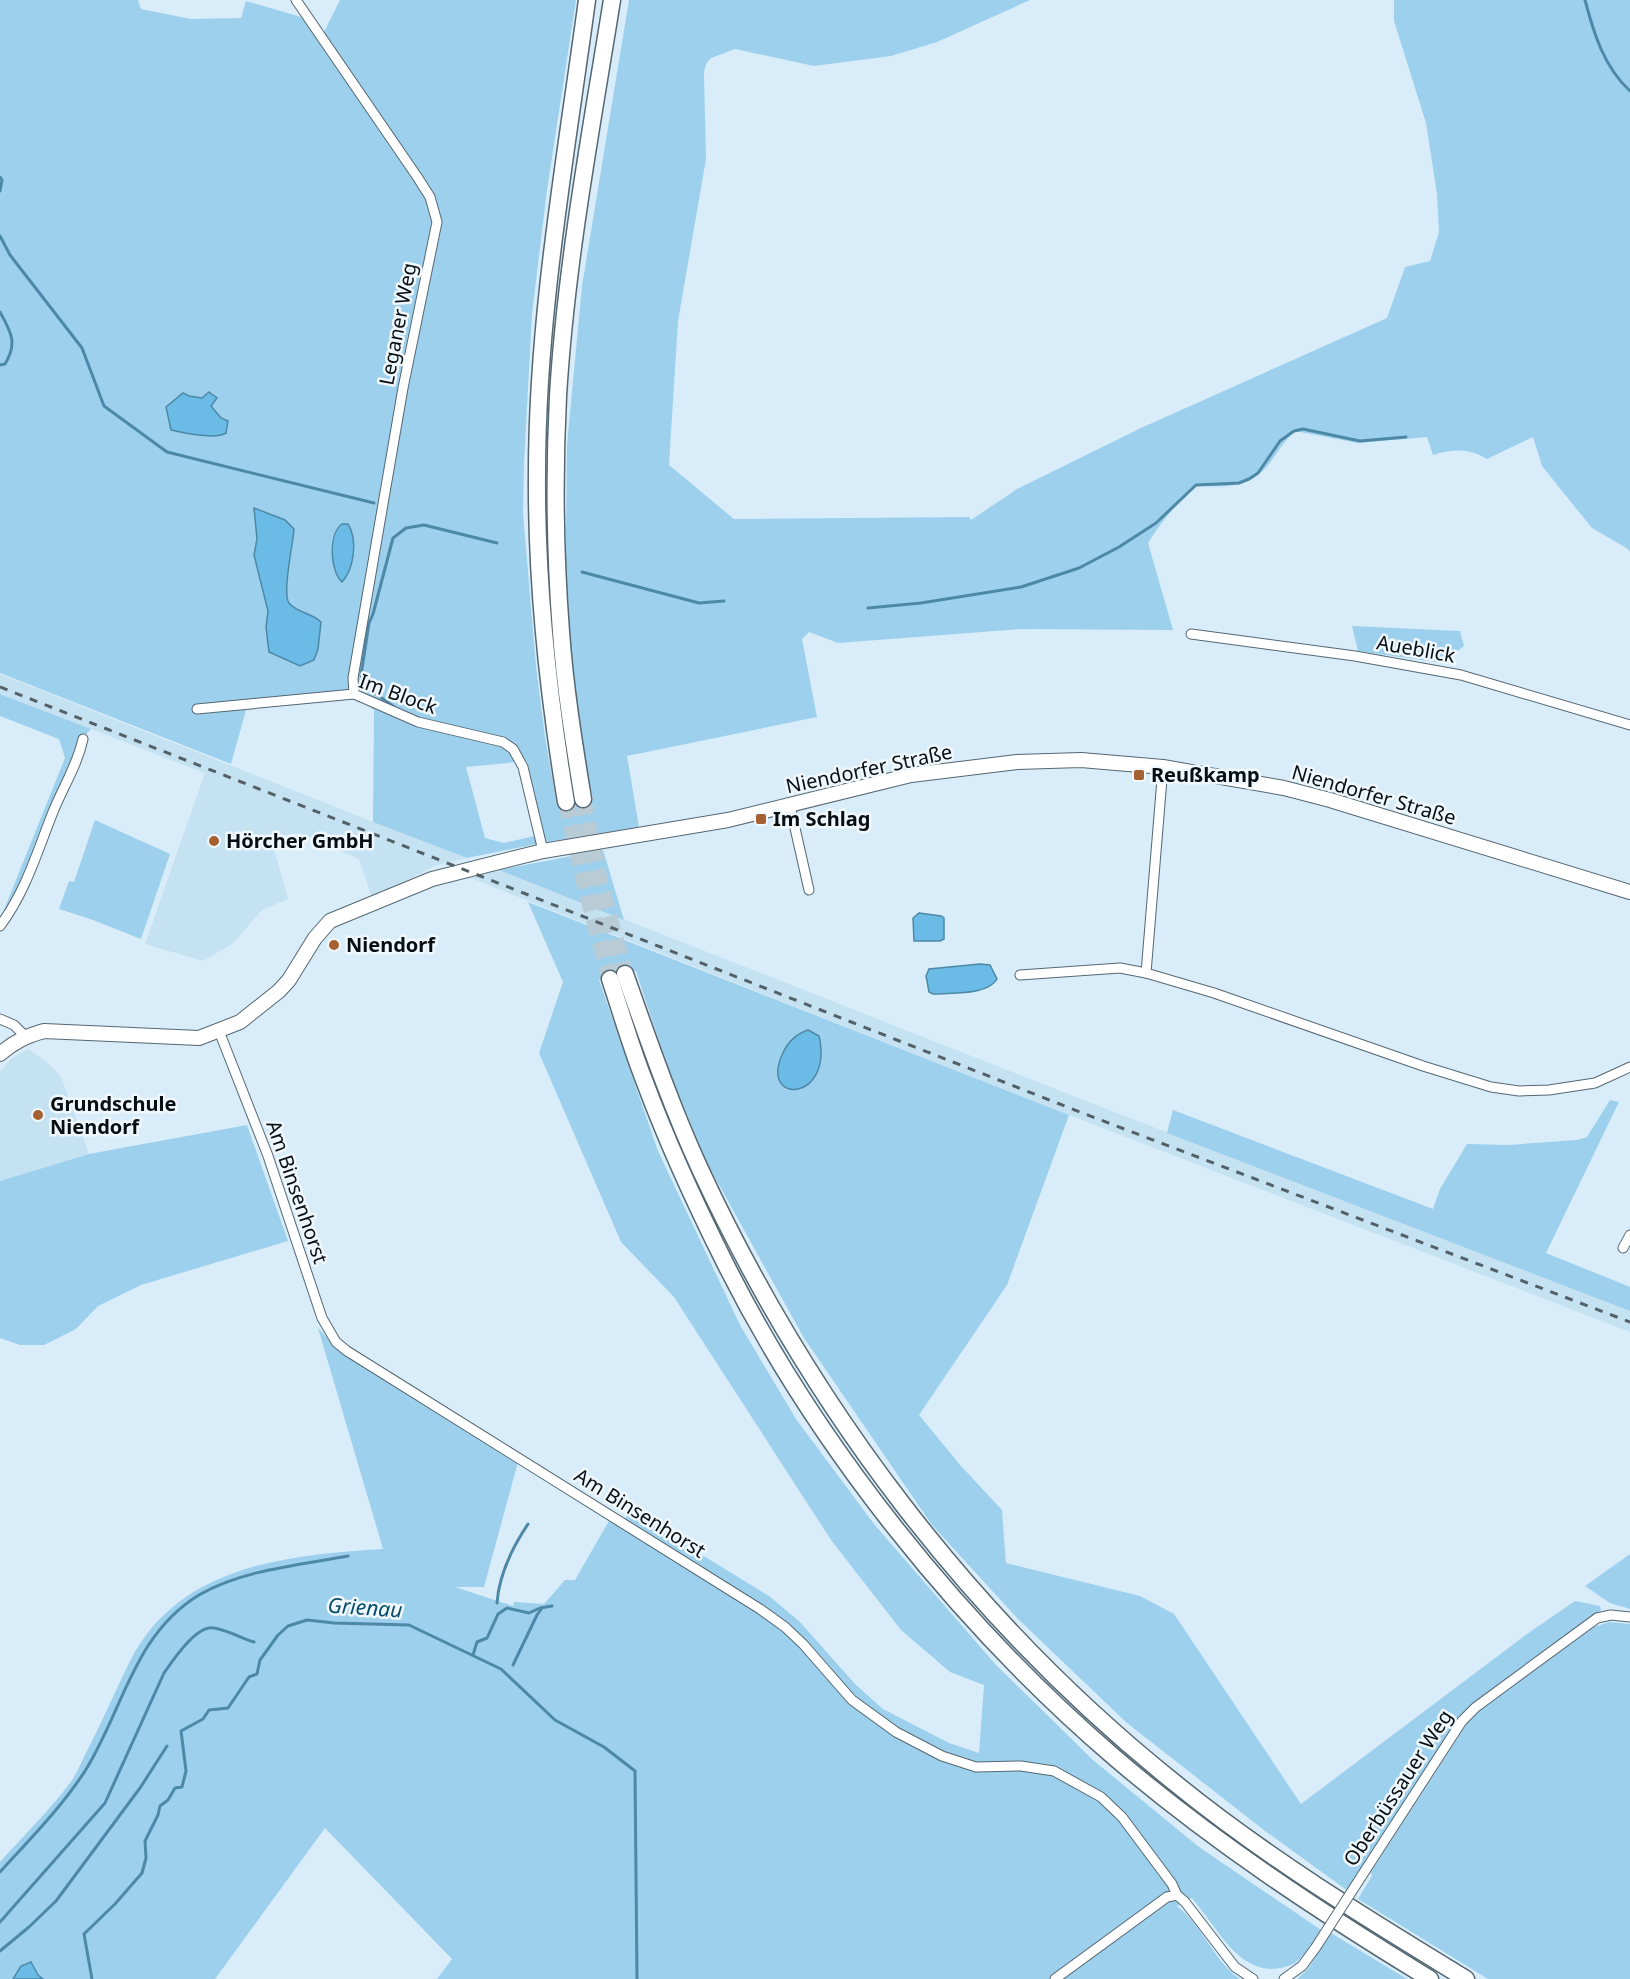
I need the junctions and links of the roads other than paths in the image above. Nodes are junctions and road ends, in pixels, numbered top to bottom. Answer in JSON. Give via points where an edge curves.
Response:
{"nodes":[{"id":1,"x":296,"y":0,"type":"edge"},
{"id":2,"x":587,"y":0,"type":"edge"},
{"id":3,"x":612,"y":0,"type":"edge"},
{"id":4,"x":1191,"y":634,"type":"dead end"},
{"id":5,"x":354,"y":694,"type":"junction"},
{"id":6,"x":197,"y":709,"type":"dead end"},
{"id":7,"x":1630,"y":725,"type":"edge"},
{"id":8,"x":82,"y":739,"type":"dead end"},
{"id":9,"x":1163,"y":767,"type":"junction"},
{"id":10,"x":583,"y":799,"type":"tunnel mouth"},
{"id":11,"x":566,"y":802,"type":"tunnel mouth"},
{"id":12,"x":790,"y":806,"type":"junction"},
{"id":13,"x":543,"y":851,"type":"junction"},
{"id":14,"x":809,"y":890,"type":"dead end"},
{"id":15,"x":1630,"y":892,"type":"edge"},
{"id":16,"x":0,"y":926,"type":"edge"},
{"id":17,"x":1146,"y":973,"type":"junction"},
{"id":18,"x":1020,"y":975,"type":"dead end"},
{"id":19,"x":0,"y":1019,"type":"edge"},
{"id":20,"x":219,"y":1031,"type":"junction"},
{"id":21,"x":26,"y":1036,"type":"junction"},
{"id":22,"x":0,"y":1054,"type":"edge"},
{"id":23,"x":1630,"y":1067,"type":"edge"},
{"id":24,"x":1630,"y":1235,"type":"edge"},
{"id":25,"x":1623,"y":1248,"type":"dead end"},
{"id":26,"x":1630,"y":1617,"type":"edge"},
{"id":27,"x":1177,"y":1895,"type":"junction"},
{"id":28,"x":1055,"y":1979,"type":"edge"},
{"id":29,"x":1253,"y":1979,"type":"edge"},
{"id":30,"x":1284,"y":1979,"type":"edge"},
{"id":31,"x":1430,"y":1979,"type":"edge"},
{"id":32,"x":1466,"y":1979,"type":"edge"}],
"edges":[{"from":1,"to":5,"type":"street","name":"Leganer Weg","via":[[418,178],[430,198],[437,222],[399,411]]},
{"from":2,"to":11,"type":"highway","via":[[545,327],[537,471],[543,633]]},
{"from":3,"to":10,"type":"highway","via":[[576,226],[558,406],[556,536],[561,633]]},
{"from":4,"to":7,"type":"street","name":"Aueblick","via":[[1461,675]]},
{"from":5,"to":6,"type":"street","name":"Im Block"},
{"from":5,"to":13,"type":"street","name":"Im Block","via":[[418,722],[491,738],[513,749],[523,767]]},
{"from":8,"to":16,"type":"street","via":[[79,758],[53,810],[28,879]]},
{"from":9,"to":12,"type":"main road","name":"Niendorfer Straße","via":[[1082,760],[1017,762],[911,776]]},
{"from":9,"to":15,"type":"main road","name":"Niendorfer Straße","via":[[1330,800]]},
{"from":9,"to":17,"type":"street"},
{"from":12,"to":13,"type":"main road","name":"Niendorfer Straße"},
{"from":12,"to":14,"type":"street"},
{"from":13,"to":20,"type":"main road","name":"Niendorfer Straße","via":[[432,879],[330,921],[279,991],[240,1022]]},
{"from":17,"to":18,"type":"street","via":[[1120,968]]},
{"from":17,"to":23,"type":"street","via":[[1491,1087],[1549,1090],[1595,1083]]},
{"from":19,"to":21,"type":"street"},
{"from":20,"to":21,"type":"main road","name":"Niendorfer Straße","via":[[199,1038],[62,1030]]},
{"from":20,"to":27,"type":"street","name":"Am Binsenhorst","via":[[268,1156],[321,1318],[336,1342],[760,1609],[803,1644],[852,1700],[896,1732],[933,1752],[976,1767],[1054,1771],[1101,1797],[1122,1817]]},
{"from":21,"to":22,"type":"main road"},
{"from":24,"to":25,"type":"street"},
{"from":26,"to":30,"type":"street","name":"Oberbüssauer Weg","bridge":true,"via":[[1597,1618],[1462,1721],[1316,1947],[1302,1966]]},
{"from":27,"to":28,"type":"street","via":[[1167,1897]]},
{"from":27,"to":29,"type":"street","via":[[1235,1967]]},
{"from":31,"to":32,"type":"highway","via":[[1287,1889],[1162,1797],[1024,1673],[930,1570],[810,1409],[726,1265],[644,1080],[618,976],[695,1157],[786,1334],[872,1464],[946,1559],[1038,1660],[1174,1783],[1297,1874]]}]}
